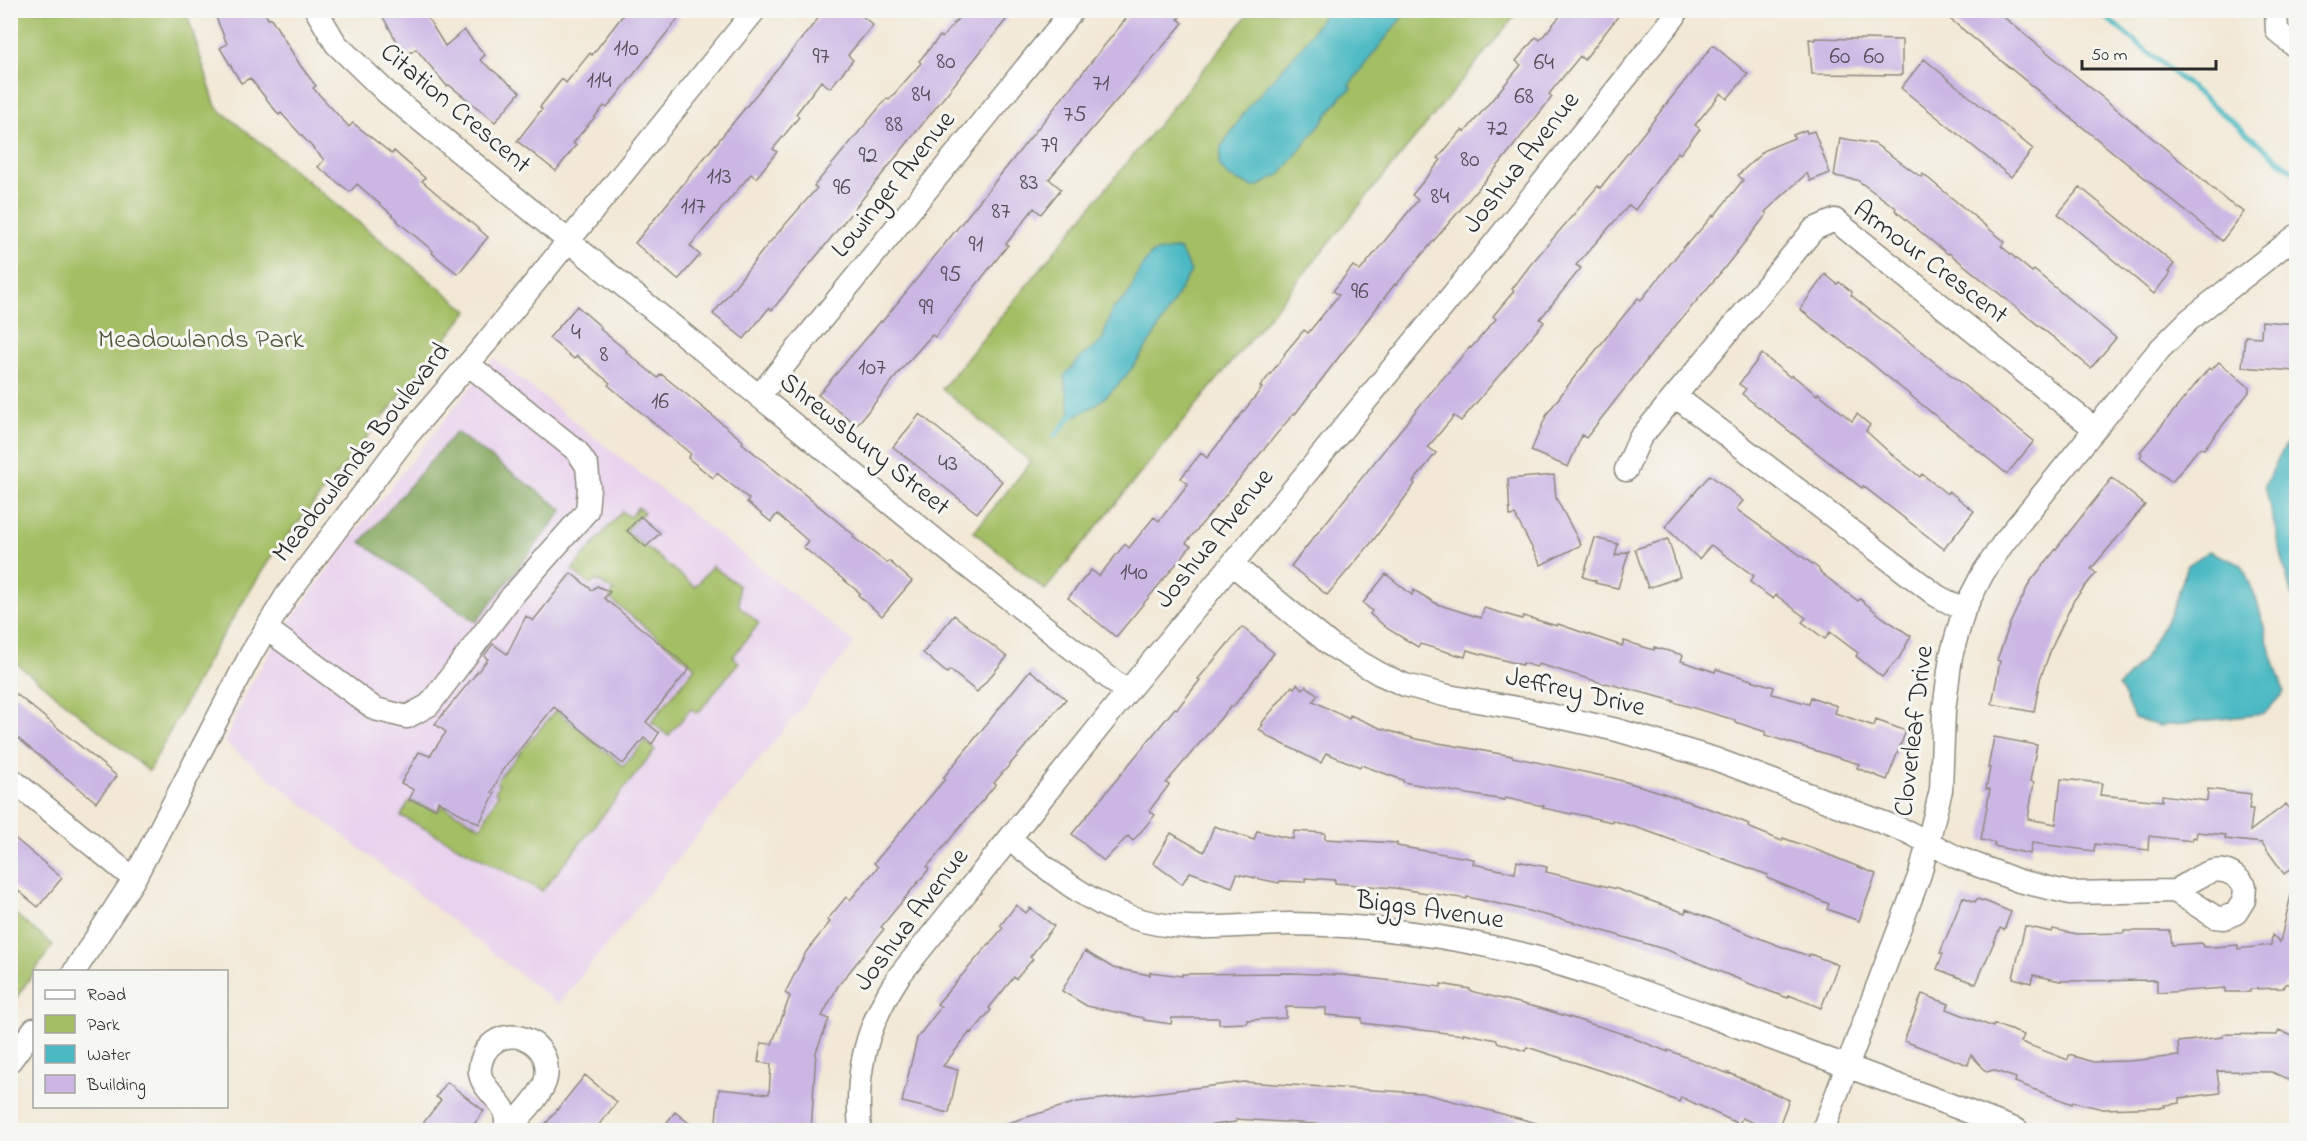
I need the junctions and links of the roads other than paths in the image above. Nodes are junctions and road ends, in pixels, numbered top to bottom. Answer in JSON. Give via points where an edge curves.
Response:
{"nodes":[{"id":1,"x":316,"y":10,"type":"edge"},
{"id":2,"x":755,"y":10,"type":"edge"},
{"id":3,"x":1073,"y":10,"type":"edge"},
{"id":4,"x":1676,"y":10,"type":"edge"},
{"id":5,"x":2276,"y":10,"type":"edge"},
{"id":6,"x":2296,"y":47,"type":"edge"},
{"id":7,"x":568,"y":241,"type":"junction"},
{"id":8,"x":2295,"y":241,"type":"edge"},
{"id":9,"x":468,"y":364,"type":"junction"},
{"id":10,"x":759,"y":396,"type":"junction"},
{"id":11,"x":1675,"y":396,"type":"junction"},
{"id":12,"x":2095,"y":429,"type":"junction"},
{"id":13,"x":1626,"y":470,"type":"dead end"},
{"id":14,"x":1232,"y":564,"type":"junction"},
{"id":15,"x":1964,"y":610,"type":"junction"},
{"id":16,"x":267,"y":629,"type":"junction"},
{"id":17,"x":1127,"y":692,"type":"junction"},
{"id":18,"x":10,"y":778,"type":"edge"},
{"id":19,"x":1010,"y":839,"type":"junction"},
{"id":20,"x":1929,"y":842,"type":"junction"},
{"id":21,"x":134,"y":879,"type":"junction"},
{"id":22,"x":2175,"y":891,"type":"dead end"},
{"id":23,"x":75,"y":970,"type":"edge"},
{"id":24,"x":33,"y":1030,"type":"edge"},
{"id":25,"x":10,"y":1061,"type":"edge"},
{"id":26,"x":1847,"y":1065,"type":"junction"},
{"id":27,"x":860,"y":1131,"type":"edge"},
{"id":28,"x":1823,"y":1131,"type":"edge"},
{"id":29,"x":2017,"y":1131,"type":"edge"}],
"edges":[{"from":1,"to":7,"type":"street","name":"Citation Crescent","via":[[336,44],[387,93]]},
{"from":2,"to":7,"type":"street","name":"Meadowlands Boulevard"},
{"from":3,"to":10,"type":"street","name":"Lowinger Avenue"},
{"from":4,"to":14,"type":"street","name":"Joshua Avenue","via":[[1482,259]]},
{"from":5,"to":6,"type":"street","via":[[2277,31]]},
{"from":7,"to":9,"type":"street","name":"Meadowlands Boulevard"},
{"from":7,"to":10,"type":"street","name":"Shrewsbury Street"},
{"from":8,"to":12,"type":"street","name":"Cloverleaf Drive","via":[[2175,334]]},
{"from":9,"to":16,"type":"street","name":"Meadowlands Boulevard","via":[[316,553]]},
{"from":9,"to":16,"type":"street","via":[[577,451],[587,466],[586,511],[512,596],[429,705],[407,717],[375,710]]},
{"from":10,"to":17,"type":"street","name":"Shrewsbury Street"},
{"from":11,"to":12,"type":"street","name":"Armour Crescent","via":[[1814,228],[1835,220]]},
{"from":11,"to":13,"type":"street","name":"Armour Crescent","via":[[1640,438]]},
{"from":11,"to":15,"type":"street","via":[[1928,589]]},
{"from":12,"to":15,"type":"street","name":"Cloverleaf Drive","via":[[2004,542]]},
{"from":14,"to":17,"type":"street","name":"Joshua Avenue"},
{"from":14,"to":20,"type":"street","name":"Jeffrey Drive","via":[[1332,646],[1405,685],[1634,735],[1715,759]]},
{"from":15,"to":20,"type":"street","name":"Cloverleaf Drive","via":[[1945,691],[1941,790]]},
{"from":16,"to":21,"type":"street","name":"Meadowlands Boulevard","via":[[250,654]]},
{"from":17,"to":19,"type":"street","name":"Joshua Avenue"},
{"from":18,"to":21,"type":"street"},
{"from":19,"to":26,"type":"street","name":"Biggs Avenue","via":[[1080,892],[1140,920],[1180,926],[1291,924],[1411,933],[1517,952],[1607,978]]},
{"from":19,"to":27,"type":"street","name":"Joshua Avenue","via":[[914,956],[879,1007],[861,1066]]},
{"from":20,"to":22,"type":"street","name":"Jeffrey Drive","via":[[2019,881],[2070,893]]},
{"from":20,"to":26,"type":"street","name":"Cloverleaf Drive"},
{"from":21,"to":23,"type":"street","name":"Meadowlands Boulevard"},
{"from":24,"to":25,"type":"street"},
{"from":26,"to":28,"type":"street","name":"Cloverleaf Drive"},
{"from":26,"to":29,"type":"street","name":"Biggs Avenue"}]}
